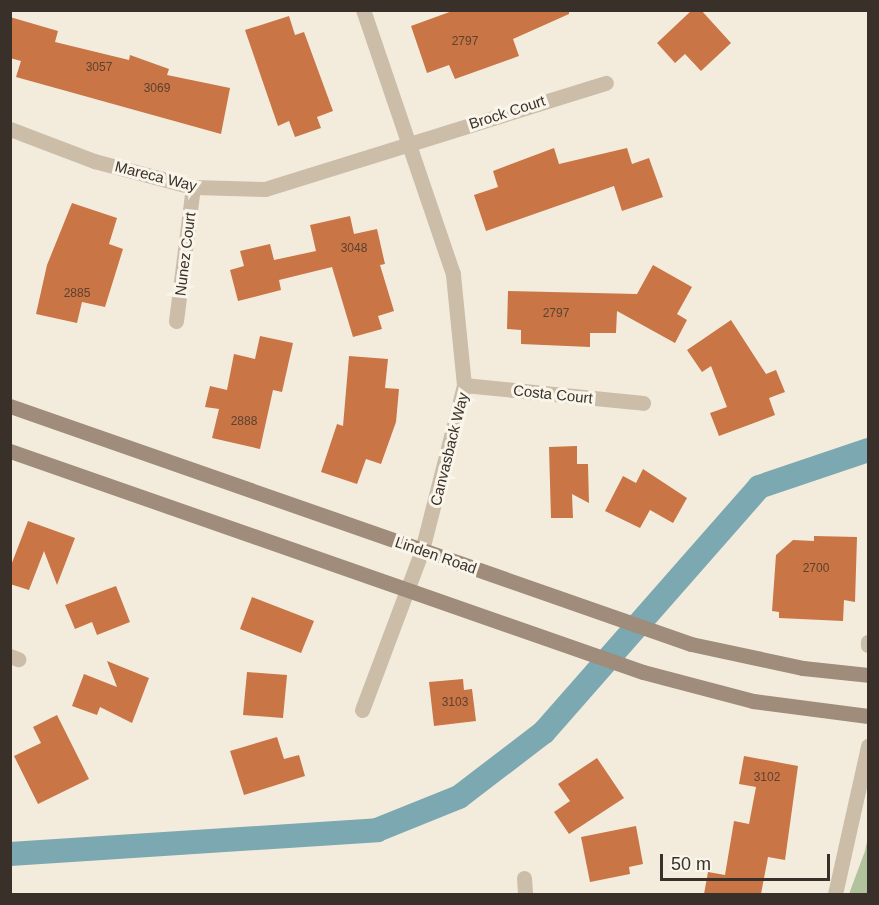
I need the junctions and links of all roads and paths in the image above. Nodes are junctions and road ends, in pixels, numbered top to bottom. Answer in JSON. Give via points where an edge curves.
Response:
{"nodes":[{"id":1,"x":363,"y":10,"type":"edge"},
{"id":2,"x":606,"y":83,"type":"dead end"},
{"id":3,"x":10,"y":129,"type":"edge"},
{"id":4,"x":409,"y":145,"type":"junction"},
{"id":5,"x":193,"y":187,"type":"junction"},
{"id":6,"x":176,"y":321,"type":"dead end"},
{"id":7,"x":464,"y":385,"type":"junction"},
{"id":8,"x":643,"y":403,"type":"dead end"},
{"id":9,"x":10,"y":406,"type":"edge"},
{"id":10,"x":10,"y":451,"type":"edge"},
{"id":11,"x":422,"y":550,"type":"junction"},
{"id":12,"x":405,"y":591,"type":"junction"},
{"id":13,"x":868,"y":675,"type":"edge"},
{"id":14,"x":362,"y":710,"type":"dead end"},
{"id":15,"x":868,"y":716,"type":"edge"},
{"id":16,"x":868,"y":746,"type":"edge"},
{"id":17,"x":524,"y":878,"type":"dead end"},
{"id":18,"x":525,"y":894,"type":"edge"},
{"id":19,"x":835,"y":894,"type":"edge"}],
"edges":[{"from":1,"to":4,"type":"street","name":"Canvasback Way"},
{"from":2,"to":4,"type":"street","name":"Brock Court"},
{"from":3,"to":5,"type":"street","name":"Mareca Way","via":[[94,161]]},
{"from":4,"to":5,"type":"street","name":"Mareca Way","via":[[264,189]]},
{"from":4,"to":7,"type":"street","name":"Canvasback Way","via":[[453,274]]},
{"from":5,"to":6,"type":"street","name":"Nunez Court"},
{"from":7,"to":8,"type":"street","name":"Costa Court"},
{"from":7,"to":11,"type":"street","name":"Canvasback Way"},
{"from":9,"to":11,"type":"street","name":"Linden Road"},
{"from":10,"to":12,"type":"street"},
{"from":11,"to":12,"type":"street","name":"Canvasback Way"},
{"from":11,"to":13,"type":"street","name":"Linden Road","via":[[670,637],[803,668]]},
{"from":12,"to":14,"type":"street","name":"Canvasback Way"},
{"from":12,"to":15,"type":"street","via":[[644,672],[753,701]]},
{"from":16,"to":19,"type":"street"},
{"from":17,"to":18,"type":"street"}]}
